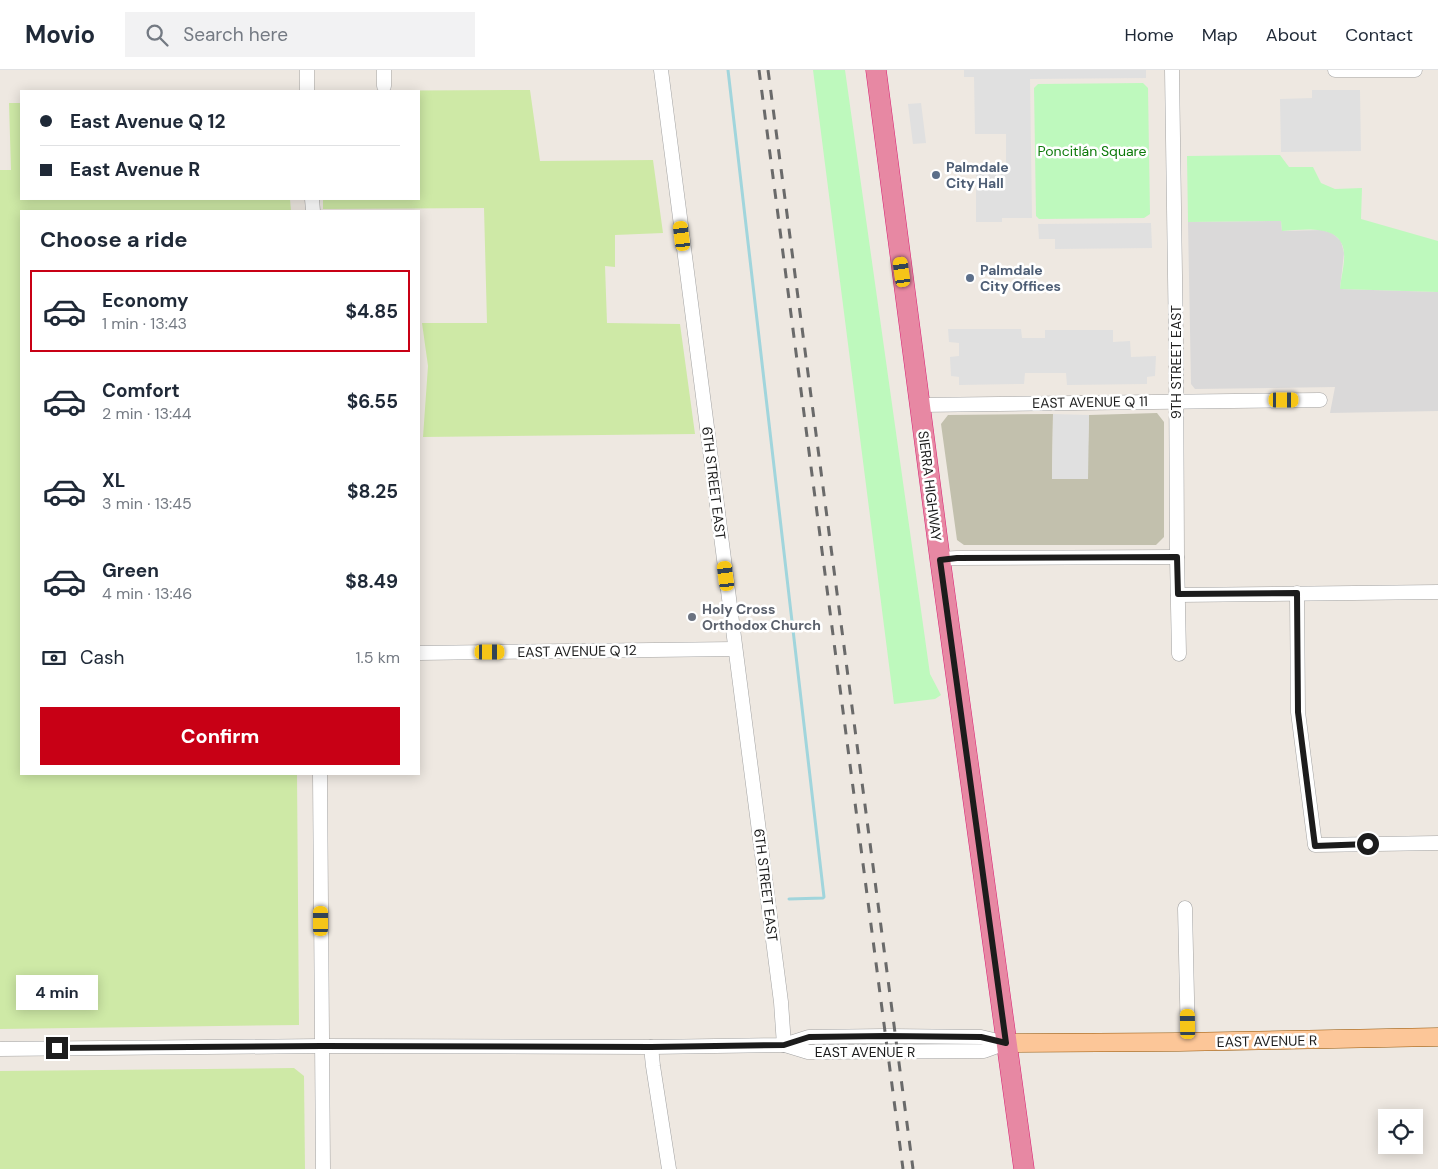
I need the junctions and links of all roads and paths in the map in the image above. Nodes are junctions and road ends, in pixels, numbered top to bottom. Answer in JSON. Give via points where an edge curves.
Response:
{"nodes":[{"id":1,"x":307,"y":70,"type":"edge"},
{"id":2,"x":384,"y":70,"type":"edge"},
{"id":3,"x":661,"y":70,"type":"edge"},
{"id":4,"x":876,"y":70,"type":"edge"},
{"id":5,"x":1172,"y":70,"type":"edge"},
{"id":6,"x":1334,"y":70,"type":"edge"},
{"id":7,"x":1415,"y":70,"type":"edge"},
{"id":8,"x":384,"y":86,"type":"dead end"},
{"id":9,"x":307,"y":90,"type":"edge"},
{"id":10,"x":1320,"y":400,"type":"dead end"},
{"id":11,"x":1176,"y":401,"type":"junction"},
{"id":12,"x":920,"y":404,"type":"junction"},
{"id":13,"x":1177,"y":557,"type":"junction"},
{"id":14,"x":940,"y":560,"type":"junction"},
{"id":15,"x":1438,"y":592,"type":"edge"},
{"id":16,"x":1297,"y":593,"type":"junction"},
{"id":17,"x":1178,"y":594,"type":"junction"},
{"id":18,"x":735,"y":649,"type":"junction"},
{"id":19,"x":420,"y":653,"type":"edge"},
{"id":20,"x":1179,"y":654,"type":"dead end"},
{"id":21,"x":320,"y":775,"type":"edge"},
{"id":22,"x":1438,"y":843,"type":"edge"},
{"id":23,"x":1185,"y":908,"type":"dead end"},
{"id":24,"x":1438,"y":1037,"type":"edge"},
{"id":25,"x":1188,"y":1042,"type":"junction"},
{"id":26,"x":1006,"y":1043,"type":"junction"},
{"id":27,"x":784,"y":1045,"type":"junction"},
{"id":28,"x":322,"y":1046,"type":"junction"},
{"id":29,"x":651,"y":1047,"type":"junction"},
{"id":30,"x":0,"y":1049,"type":"edge"},
{"id":31,"x":323,"y":1169,"type":"edge"},
{"id":32,"x":669,"y":1169,"type":"edge"},
{"id":33,"x":1024,"y":1169,"type":"edge"}],
"edges":[{"from":1,"to":9,"type":"street"},
{"from":2,"to":8,"type":"street"},
{"from":3,"to":18,"type":"street","name":"6TH STREET EAST"},
{"from":4,"to":12,"type":"highway","name":"SIERRA HIGHWAY"},
{"from":5,"to":11,"type":"street","name":"9TH STREET EAST"},
{"from":6,"to":7,"type":"street"},
{"from":10,"to":11,"type":"street","name":"EAST AVENUE Q 11"},
{"from":11,"to":12,"type":"street","name":"EAST AVENUE Q 11"},
{"from":11,"to":13,"type":"street","name":"9TH STREET EAST"},
{"from":12,"to":14,"type":"highway","name":"SIERRA HIGHWAY"},
{"from":13,"to":14,"type":"street"},
{"from":13,"to":17,"type":"street","name":"9TH STREET EAST"},
{"from":14,"to":26,"type":"highway","name":"SIERRA HIGHWAY"},
{"from":15,"to":16,"type":"street"},
{"from":16,"to":17,"type":"street"},
{"from":16,"to":22,"type":"street","via":[[1298,712],[1315,846]]},
{"from":17,"to":20,"type":"street","name":"9TH STREET EAST"},
{"from":18,"to":19,"type":"street","name":"EAST AVENUE Q 12"},
{"from":18,"to":27,"type":"street","name":"6TH STREET EAST"},
{"from":21,"to":28,"type":"street"},
{"from":23,"to":25,"type":"street"},
{"from":24,"to":25,"type":"main road","name":"EAST AVENUE R"},
{"from":25,"to":26,"type":"main road","name":"EAST AVENUE R"},
{"from":26,"to":27,"type":"street","name":"EAST AVENUE R","via":[[984,1051],[808,1052]]},
{"from":26,"to":33,"type":"highway","name":"SIERRA HIGHWAY"},
{"from":27,"to":29,"type":"street","name":"EAST AVENUE R"},
{"from":28,"to":29,"type":"street","name":"EAST AVENUE R"},
{"from":28,"to":30,"type":"street","name":"EAST AVENUE R"},
{"from":28,"to":31,"type":"street"},
{"from":29,"to":32,"type":"street"}]}
